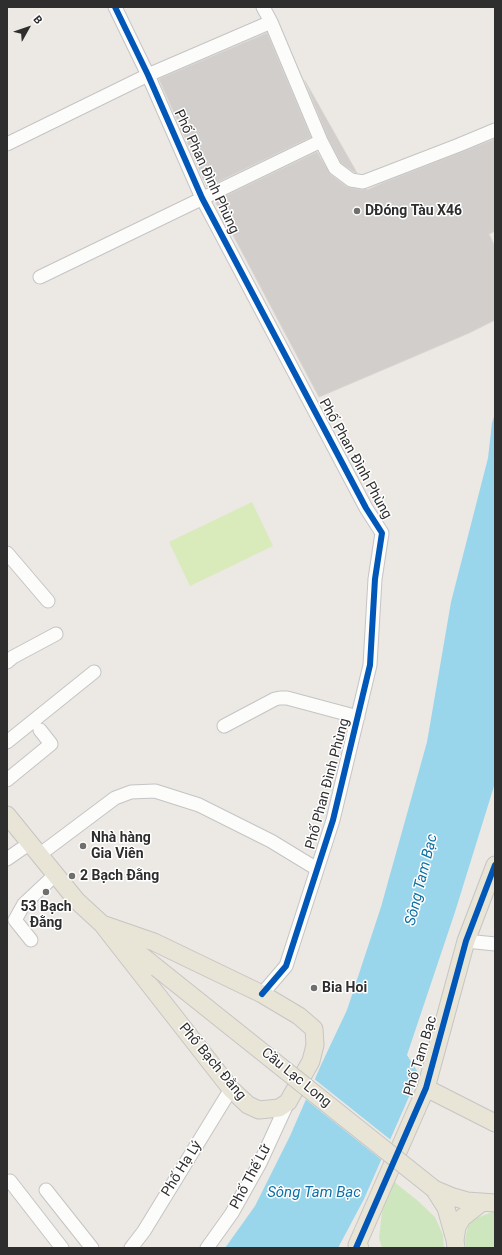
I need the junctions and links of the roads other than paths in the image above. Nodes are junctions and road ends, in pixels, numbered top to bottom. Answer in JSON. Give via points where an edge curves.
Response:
{"nodes":[{"id":1,"x":115,"y":7,"type":"edge"},
{"id":2,"x":263,"y":7,"type":"edge"},
{"id":3,"x":271,"y":22,"type":"junction"},
{"id":4,"x":148,"y":75,"type":"junction"},
{"id":5,"x":495,"y":130,"type":"edge"},
{"id":6,"x":321,"y":141,"type":"junction"},
{"id":7,"x":7,"y":144,"type":"edge"},
{"id":8,"x":202,"y":198,"type":"junction"},
{"id":9,"x":40,"y":277,"type":"dead end"},
{"id":10,"x":7,"y":553,"type":"edge"},
{"id":11,"x":48,"y":601,"type":"dead end"},
{"id":12,"x":56,"y":634,"type":"dead end"},
{"id":13,"x":7,"y":662,"type":"edge"},
{"id":14,"x":94,"y":672,"type":"dead end"},
{"id":15,"x":358,"y":717,"type":"junction"},
{"id":16,"x":224,"y":726,"type":"dead end"},
{"id":17,"x":40,"y":730,"type":"dead end"},
{"id":18,"x":7,"y":742,"type":"edge"},
{"id":19,"x":7,"y":780,"type":"edge"},
{"id":20,"x":7,"y":815,"type":"edge"},
{"id":21,"x":35,"y":849,"type":"junction"},
{"id":22,"x":7,"y":859,"type":"edge"},
{"id":23,"x":495,"y":865,"type":"edge"},
{"id":24,"x":318,"y":869,"type":"junction"},
{"id":25,"x":56,"y":875,"type":"junction"},
{"id":26,"x":102,"y":924,"type":"junction"},
{"id":27,"x":32,"y":940,"type":"dead end"},
{"id":28,"x":466,"y":941,"type":"junction"},
{"id":29,"x":495,"y":944,"type":"edge"},
{"id":30,"x":157,"y":968,"type":"joint"},
{"id":31,"x":262,"y":994,"type":"junction"},
{"id":32,"x":426,"y":1088,"type":"junction"},
{"id":33,"x":231,"y":1089,"type":"junction"},
{"id":34,"x":288,"y":1102,"type":"junction"},
{"id":35,"x":495,"y":1123,"type":"edge"},
{"id":36,"x":10,"y":1181,"type":"dead end"},
{"id":37,"x":434,"y":1189,"type":"junction"},
{"id":38,"x":46,"y":1190,"type":"dead end"},
{"id":39,"x":488,"y":1203,"type":"edge"},
{"id":40,"x":455,"y":1244,"type":"edge"},
{"id":41,"x":358,"y":1247,"type":"edge"},
{"id":42,"x":62,"y":1248,"type":"edge"},
{"id":43,"x":92,"y":1248,"type":"edge"},
{"id":44,"x":131,"y":1248,"type":"edge"},
{"id":45,"x":207,"y":1248,"type":"edge"}],
"edges":[{"from":1,"to":4,"type":"street","name":"Phố Phan Đình Phùng"},
{"from":2,"to":3,"type":"street"},
{"from":3,"to":4,"type":"street"},
{"from":3,"to":6,"type":"street"},
{"from":4,"to":7,"type":"street"},
{"from":4,"to":8,"type":"street","name":"Phố Phan Đình Phùng"},
{"from":5,"to":6,"type":"street","via":[[363,182],[350,180],[335,168]]},
{"from":6,"to":8,"type":"street"},
{"from":8,"to":9,"type":"street"},
{"from":8,"to":15,"type":"street","name":"Phố Phan Đình Phùng","via":[[366,508],[382,533],[375,579],[370,665]]},
{"from":10,"to":11,"type":"street"},
{"from":12,"to":13,"type":"street"},
{"from":14,"to":18,"type":"street"},
{"from":15,"to":16,"type":"street","via":[[280,698]]},
{"from":15,"to":24,"type":"street","name":"Phố Phan Đình Phùng","via":[[333,820]]},
{"from":17,"to":19,"type":"street","via":[[51,744]]},
{"from":20,"to":21,"type":"main road","name":"Phố Bạch Đằng"},
{"from":21,"to":22,"type":"street"},
{"from":21,"to":24,"type":"street","via":[[115,798],[131,792],[155,791],[199,805],[271,841]]},
{"from":21,"to":25,"type":"main road","name":"Phố Bạch Đằng"},
{"from":23,"to":28,"type":"main road","name":"Phố Tam Bạc"},
{"from":24,"to":31,"type":"street","name":"Phố Phan Đình Phùng","via":[[286,966]]},
{"from":25,"to":26,"type":"main road","name":"Phố Bạch Đằng","via":[[77,901]]},
{"from":25,"to":27,"type":"street","via":[[24,904],[15,920]]},
{"from":26,"to":30,"type":"main road","name":"Phố Bạch Đằng"},
{"from":26,"to":31,"type":"main road","name":"Phố Bạch Đằng","via":[[154,942]]},
{"from":26,"to":33,"type":"main road","name":"Phố Bạch Đằng"},
{"from":28,"to":29,"type":"street"},
{"from":28,"to":32,"type":"main road","name":"Phố Tam Bạc"},
{"from":30,"to":37,"type":"main road","name":"Cầu Lạc Long","bridge":true},
{"from":31,"to":34,"type":"main road","name":"Phố Bạch Đằng","via":[[299,1016],[314,1030],[315,1045],[311,1061]]},
{"from":32,"to":35,"type":"main road"},
{"from":32,"to":41,"type":"main road","name":"Phố Tam Bạc"},
{"from":33,"to":34,"type":"main road","name":"Phố Bạch Đằng","via":[[248,1105],[259,1110],[279,1108]]},
{"from":33,"to":44,"type":"street","name":"Phố Hạ Lý"},
{"from":34,"to":45,"type":"street","name":"Phố Thế Lữ","via":[[260,1163],[232,1213]]},
{"from":36,"to":42,"type":"street"},
{"from":37,"to":39,"type":"main road","via":[[467,1201]]},
{"from":37,"to":40,"type":"main road","via":[[446,1208]]},
{"from":38,"to":43,"type":"street"},
{"from":39,"to":40,"type":"main road","via":[[462,1218],[457,1227]]}]}
